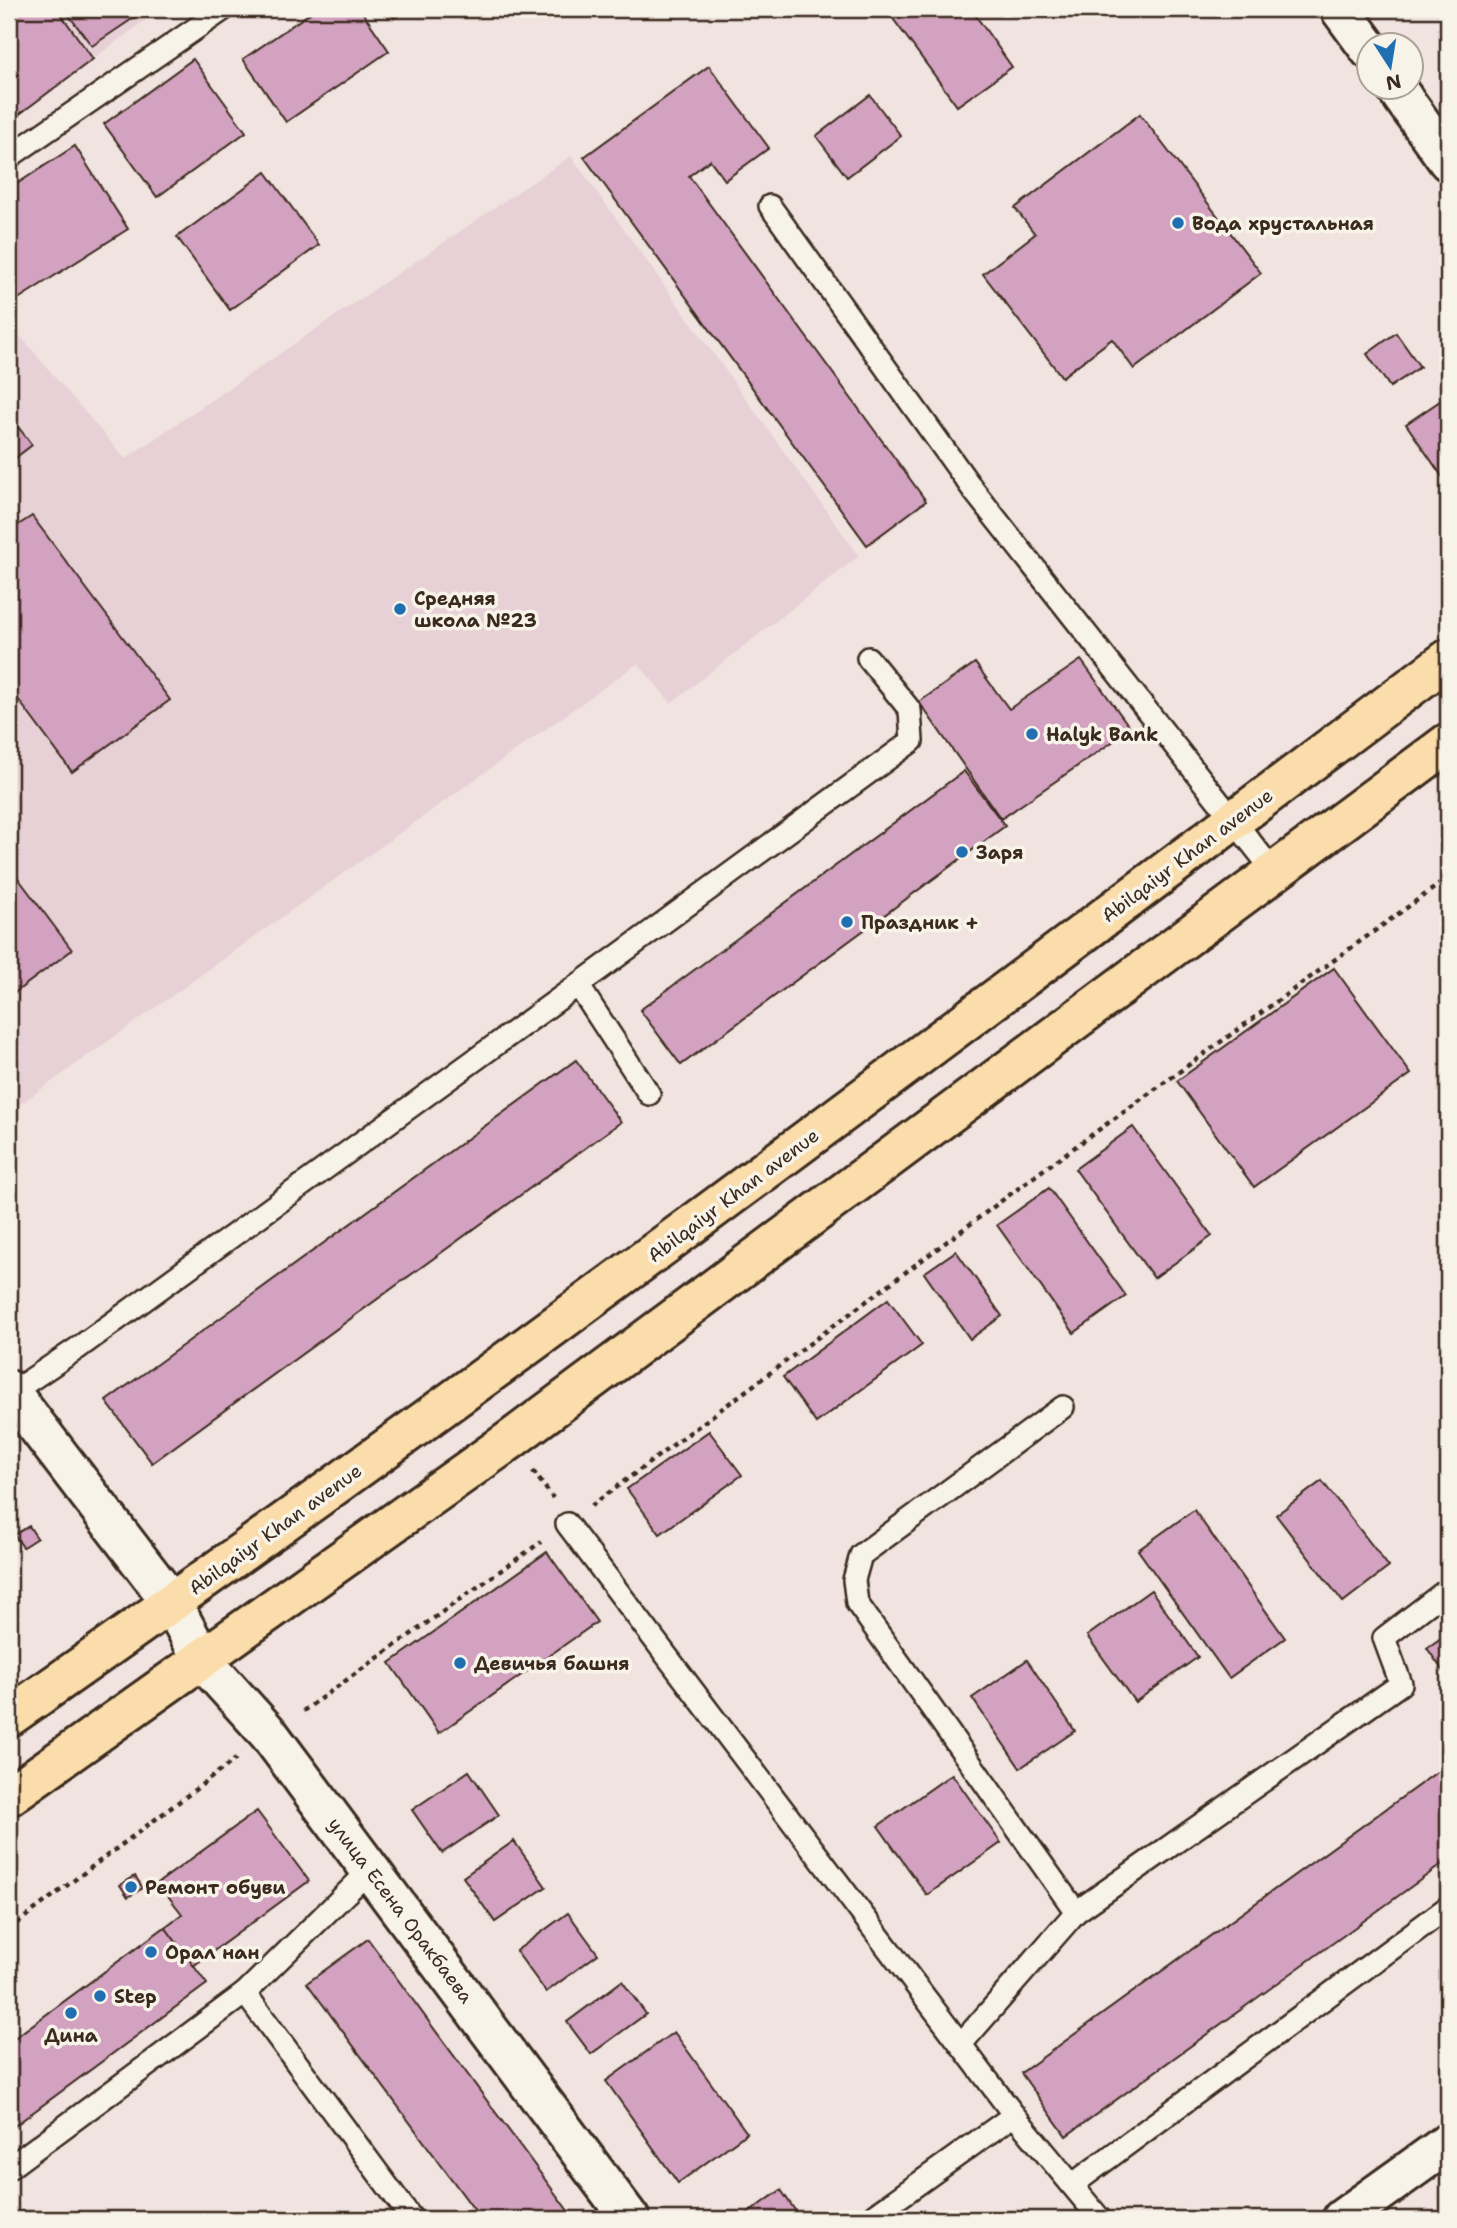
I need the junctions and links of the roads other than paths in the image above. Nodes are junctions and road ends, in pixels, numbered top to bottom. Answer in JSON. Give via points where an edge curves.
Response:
{"nodes":[{"id":1,"x":224,"y":9,"type":"edge"},
{"id":2,"x":1340,"y":9,"type":"edge"},
{"id":3,"x":1357,"y":32,"type":"edge"},
{"id":4,"x":1406,"y":102,"type":"edge"},
{"id":5,"x":9,"y":157,"type":"edge"},
{"id":6,"x":1448,"y":161,"type":"edge"},
{"id":7,"x":770,"y":206,"type":"dead end"},
{"id":8,"x":868,"y":658,"type":"dead end"},
{"id":9,"x":1448,"y":659,"type":"edge"},
{"id":10,"x":1448,"y":743,"type":"edge"},
{"id":11,"x":1233,"y":821,"type":"junction"},
{"id":12,"x":1275,"y":873,"type":"junction"},
{"id":13,"x":578,"y":985,"type":"junction"},
{"id":14,"x":649,"y":1094,"type":"dead end"},
{"id":15,"x":10,"y":1391,"type":"edge"},
{"id":16,"x":1063,"y":1407,"type":"dead end"},
{"id":17,"x":567,"y":1524,"type":"road end"},
{"id":18,"x":1448,"y":1589,"type":"edge"},
{"id":19,"x":172,"y":1603,"type":"junction"},
{"id":20,"x":203,"y":1661,"type":"junction"},
{"id":21,"x":9,"y":1717,"type":"edge"},
{"id":22,"x":9,"y":1796,"type":"edge"},
{"id":23,"x":371,"y":1869,"type":"junction"},
{"id":24,"x":1448,"y":1907,"type":"edge"},
{"id":25,"x":1076,"y":1912,"type":"junction"},
{"id":26,"x":245,"y":1993,"type":"junction"},
{"id":27,"x":961,"y":2044,"type":"junction"},
{"id":28,"x":1014,"y":2115,"type":"junction"},
{"id":29,"x":1448,"y":2143,"type":"edge"},
{"id":30,"x":9,"y":2168,"type":"edge"},
{"id":31,"x":1072,"y":2185,"type":"junction"},
{"id":32,"x":410,"y":2218,"type":"edge"},
{"id":33,"x":631,"y":2219,"type":"edge"},
{"id":34,"x":869,"y":2219,"type":"edge"},
{"id":35,"x":1100,"y":2219,"type":"edge"},
{"id":36,"x":1342,"y":2219,"type":"edge"}],
"edges":[{"from":1,"to":5,"type":"lane"},
{"from":2,"to":3,"type":"street"},
{"from":4,"to":6,"type":"street"},
{"from":7,"to":11,"type":"lane","via":[[974,491]]},
{"from":8,"to":13,"type":"lane","via":[[910,710],[912,741]]},
{"from":9,"to":11,"type":"main road","name":"Abilqaiyr Khan avenue"},
{"from":10,"to":12,"type":"main road"},
{"from":11,"to":12,"type":"lane"},
{"from":11,"to":19,"type":"main road","name":"Abilqaiyr Khan avenue","via":[[728,1200]]},
{"from":12,"to":20,"type":"main road","via":[[509,1441]]},
{"from":13,"to":14,"type":"lane"},
{"from":13,"to":15,"type":"lane","via":[[89,1340]]},
{"from":15,"to":19,"type":"street","name":"улица Есена Оракбаева"},
{"from":16,"to":25,"type":"lane","via":[[861,1555],[854,1580],[857,1603]]},
{"from":17,"to":27,"type":"lane"},
{"from":18,"to":25,"type":"lane","via":[[1384,1638],[1401,1684]]},
{"from":19,"to":20,"type":"street","name":"улица Есена Оракбаева"},
{"from":19,"to":21,"type":"main road","name":"Abilqaiyr Khan avenue"},
{"from":20,"to":22,"type":"main road"},
{"from":20,"to":23,"type":"street","name":"улица Есена Оракбаева","via":[[269,1734]]},
{"from":23,"to":26,"type":"lane"},
{"from":23,"to":33,"type":"street","name":"улица Есена Оракбаева"},
{"from":24,"to":31,"type":"lane"},
{"from":25,"to":27,"type":"lane"},
{"from":26,"to":30,"type":"lane"},
{"from":26,"to":32,"type":"lane"},
{"from":27,"to":28,"type":"lane"},
{"from":28,"to":31,"type":"lane"},
{"from":28,"to":34,"type":"lane"},
{"from":29,"to":36,"type":"street"},
{"from":31,"to":35,"type":"lane"}]}
